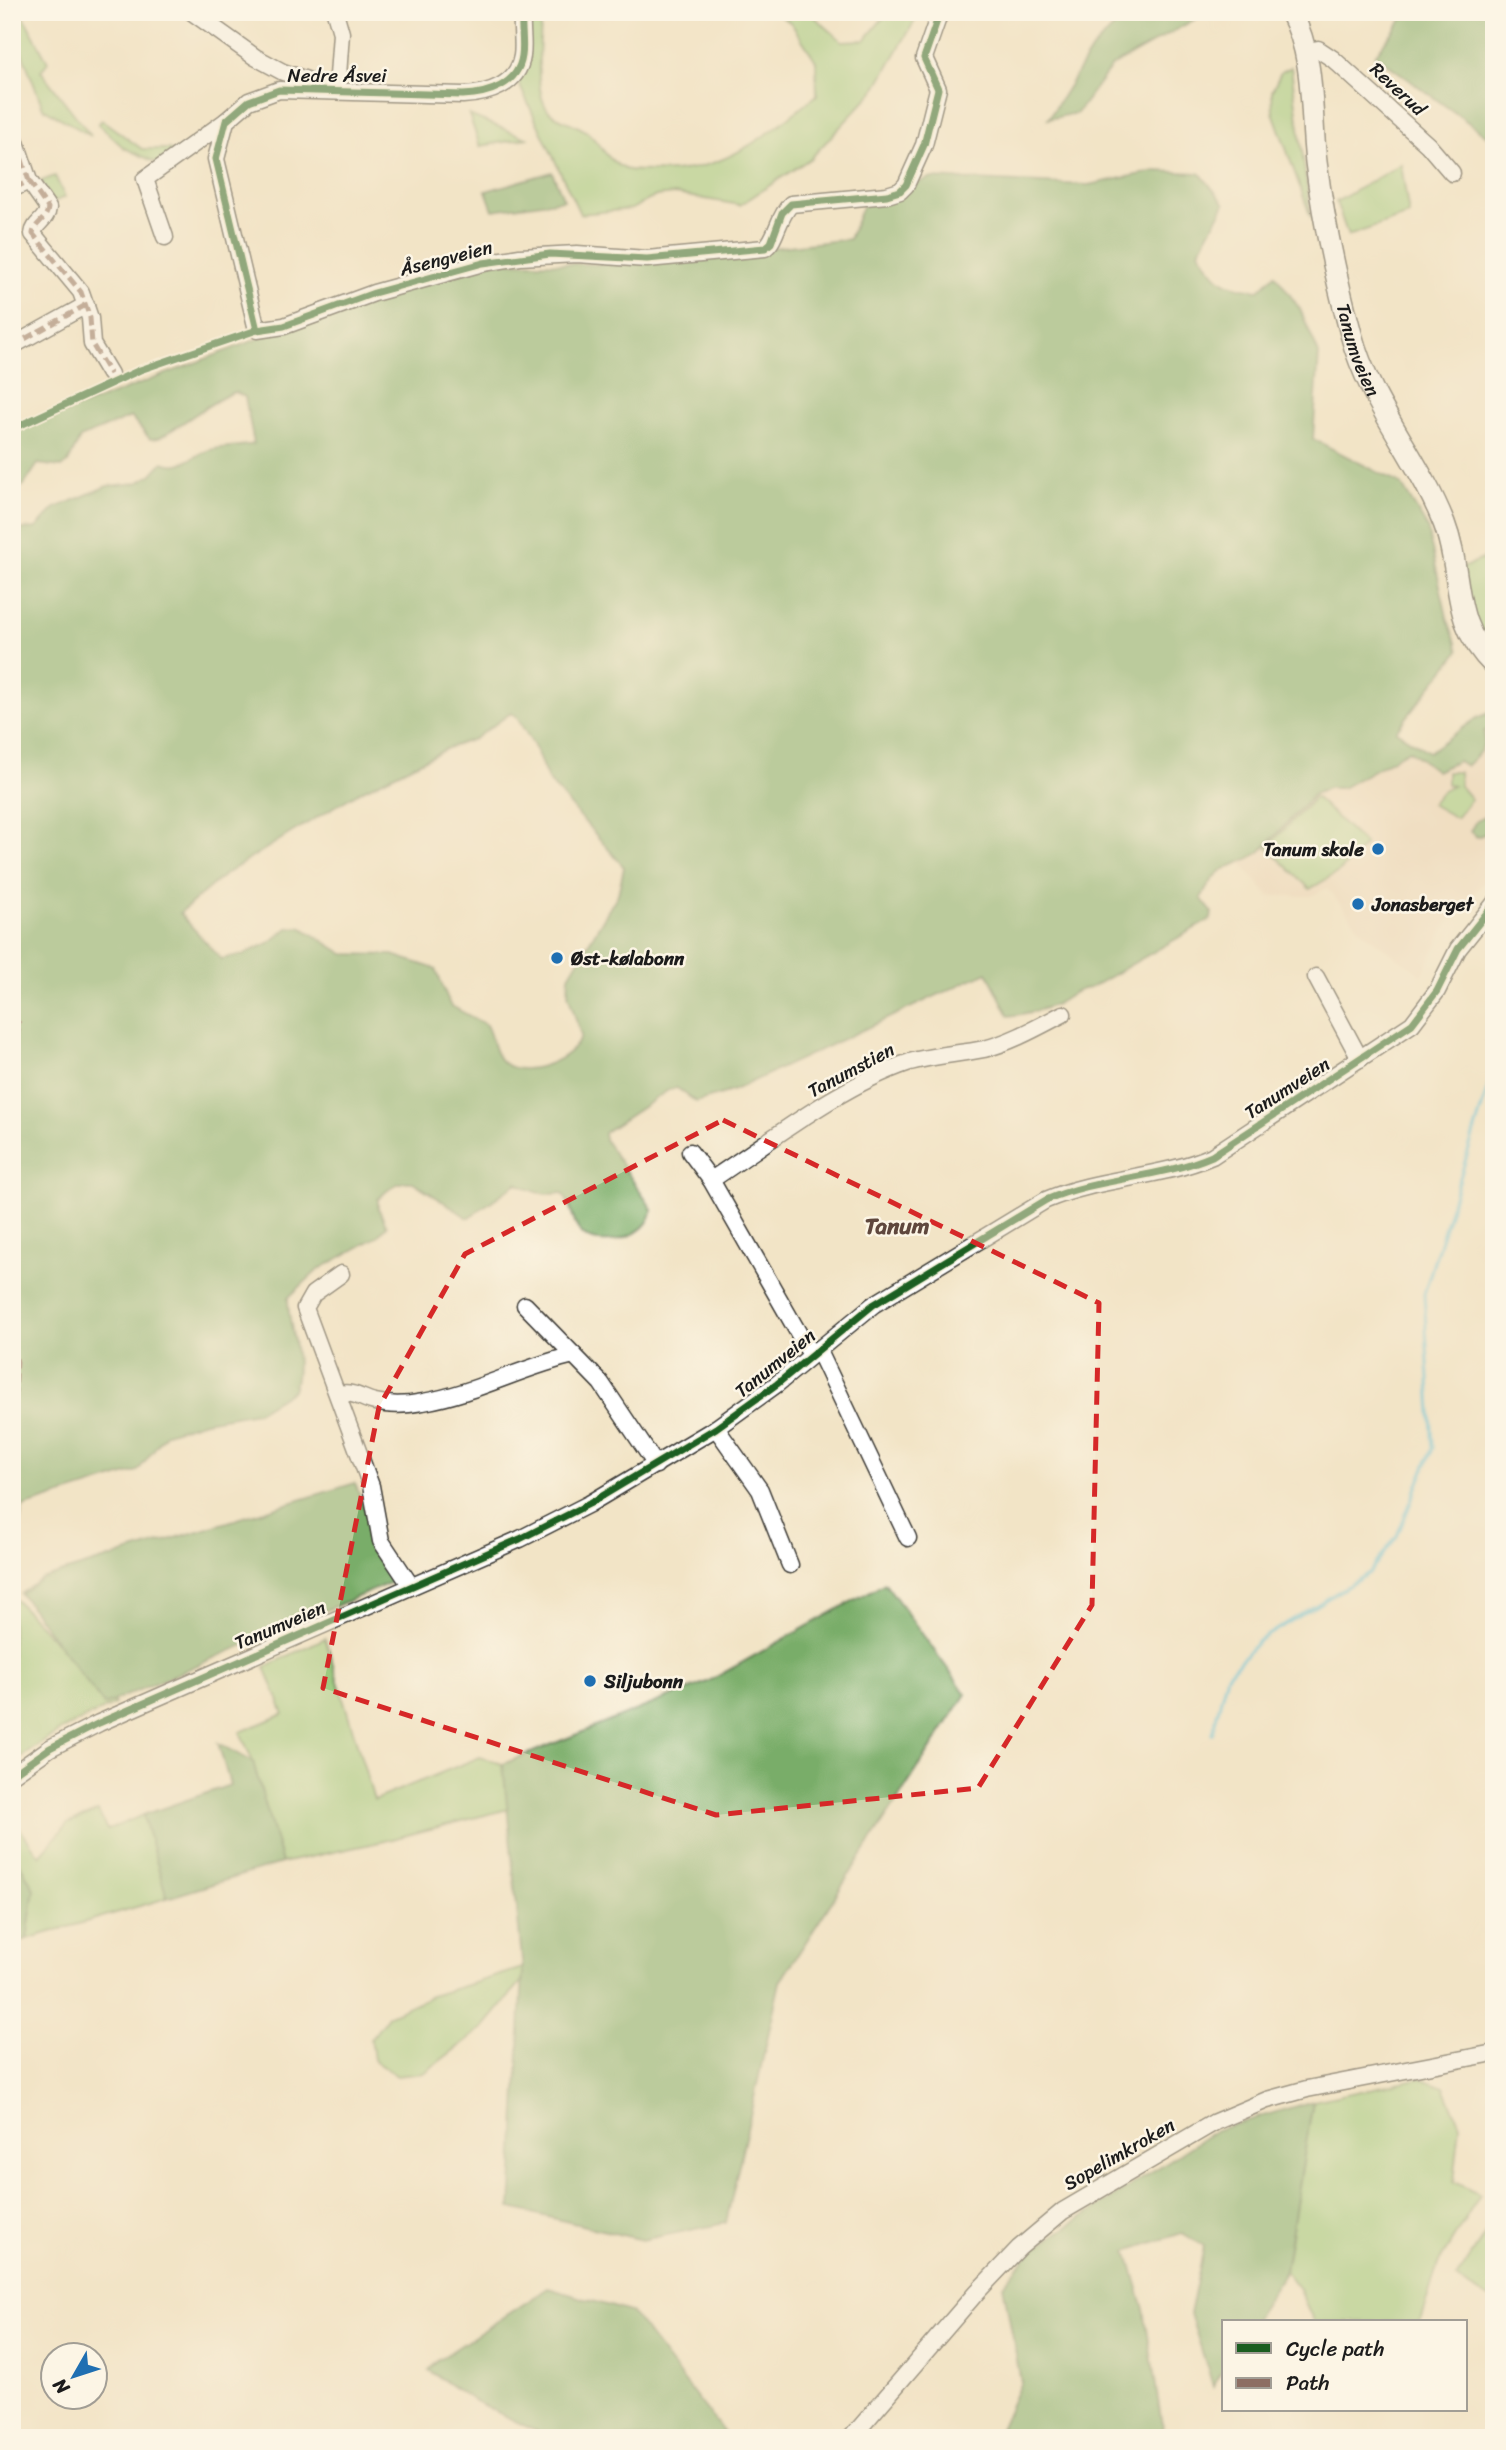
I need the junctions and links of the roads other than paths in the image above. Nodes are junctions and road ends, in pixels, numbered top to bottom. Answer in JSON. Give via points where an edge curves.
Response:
{"nodes":[{"id":1,"x":192,"y":12,"type":"edge"},
{"id":2,"x":335,"y":12,"type":"edge"},
{"id":3,"x":940,"y":12,"type":"edge"},
{"id":4,"x":1292,"y":12,"type":"edge"},
{"id":5,"x":520,"y":14,"type":"edge"},
{"id":6,"x":1307,"y":51,"type":"junction"},
{"id":7,"x":337,"y":90,"type":"junction"},
{"id":8,"x":226,"y":121,"type":"junction"},
{"id":9,"x":12,"y":130,"type":"edge"},
{"id":10,"x":1452,"y":173,"type":"dead end"},
{"id":11,"x":29,"y":181,"type":"junction"},
{"id":12,"x":12,"y":189,"type":"edge"},
{"id":13,"x":164,"y":237,"type":"dead end"},
{"id":14,"x":86,"y":305,"type":"junction"},
{"id":15,"x":12,"y":346,"type":"edge"},
{"id":16,"x":110,"y":374,"type":"dead end"},
{"id":17,"x":1494,"y":665,"type":"edge"},
{"id":18,"x":1494,"y":904,"type":"edge"},
{"id":19,"x":1316,"y":977,"type":"dead end"},
{"id":20,"x":1063,"y":1014,"type":"dead end"},
{"id":21,"x":1360,"y":1059,"type":"junction"},
{"id":22,"x":690,"y":1152,"type":"dead end"},
{"id":23,"x":711,"y":1180,"type":"junction"},
{"id":24,"x":341,"y":1274,"type":"dead end"},
{"id":25,"x":525,"y":1305,"type":"dead end"},
{"id":26,"x":814,"y":1352,"type":"junction"},
{"id":27,"x":574,"y":1355,"type":"junction"},
{"id":28,"x":339,"y":1394,"type":"junction"},
{"id":29,"x":716,"y":1428,"type":"junction"},
{"id":30,"x":656,"y":1465,"type":"junction"},
{"id":31,"x":908,"y":1538,"type":"dead end"},
{"id":32,"x":790,"y":1565,"type":"dead end"},
{"id":33,"x":411,"y":1587,"type":"junction"},
{"id":34,"x":12,"y":1775,"type":"edge"},
{"id":35,"x":1494,"y":2053,"type":"edge"},
{"id":36,"x":851,"y":2438,"type":"edge"}],
"edges":[{"from":1,"to":7,"type":"street","via":[[255,57]]},
{"from":2,"to":7,"type":"street","via":[[341,33]]},
{"from":3,"to":8,"type":"street","name":"Åsengveien","via":[[924,58],[938,89],[924,145],[906,185],[887,195],[792,204],[777,222],[771,243],[748,252],[647,259],[577,254],[482,263],[374,292],[284,326],[257,330],[216,159]]},
{"from":4,"to":6,"type":"main road","name":"Tanumveien"},
{"from":5,"to":7,"type":"street","name":"Nedre Åsvei","via":[[522,59],[510,79],[490,91],[463,95]]},
{"from":6,"to":10,"type":"street","name":"Reverud","via":[[1318,49],[1333,59],[1428,145]]},
{"from":6,"to":17,"type":"main road","name":"Tanumveien","via":[[1320,186],[1356,352],[1437,509],[1453,554],[1462,616],[1473,640]]},
{"from":7,"to":8,"type":"street","name":"Nedre Åsvei","via":[[279,90],[249,101]]},
{"from":8,"to":13,"type":"street","name":"Nedre Åsvei","via":[[145,179]]},
{"from":9,"to":11,"type":"street"},
{"from":11,"to":12,"type":"street"},
{"from":11,"to":14,"type":"street","via":[[48,208],[33,234],[81,292]]},
{"from":14,"to":15,"type":"street"},
{"from":14,"to":16,"type":"street","via":[[92,344]]},
{"from":18,"to":21,"type":"street","name":"Tanumveien","via":[[1458,949],[1423,1013]]},
{"from":19,"to":21,"type":"street"},
{"from":20,"to":23,"type":"street","name":"Tanumstien","via":[[987,1048],[911,1062],[878,1076]]},
{"from":21,"to":26,"type":"street","name":"Tanumveien","via":[[1212,1156],[1183,1167],[1072,1189],[1046,1200],[873,1306]]},
{"from":22,"to":23,"type":"street"},
{"from":23,"to":26,"type":"street"},
{"from":24,"to":28,"type":"street","via":[[313,1294],[305,1308]]},
{"from":25,"to":27,"type":"street"},
{"from":26,"to":29,"type":"street","name":"Tanumveien"},
{"from":26,"to":31,"type":"street","name":"Tanumveien"},
{"from":27,"to":28,"type":"street","via":[[422,1402],[394,1405],[359,1394]]},
{"from":27,"to":30,"type":"street","via":[[601,1383]]},
{"from":28,"to":33,"type":"street","via":[[371,1486],[381,1541]]},
{"from":29,"to":30,"type":"street","name":"Tanumveien"},
{"from":29,"to":32,"type":"street","via":[[760,1490]]},
{"from":30,"to":33,"type":"street","name":"Tanumveien","via":[[544,1528]]},
{"from":33,"to":34,"type":"street","name":"Tanumveien","via":[[99,1723],[50,1748]]},
{"from":35,"to":36,"type":"street","name":"Sopelimkroken","via":[[1266,2100],[1215,2122],[1063,2211],[976,2293]]}]}
